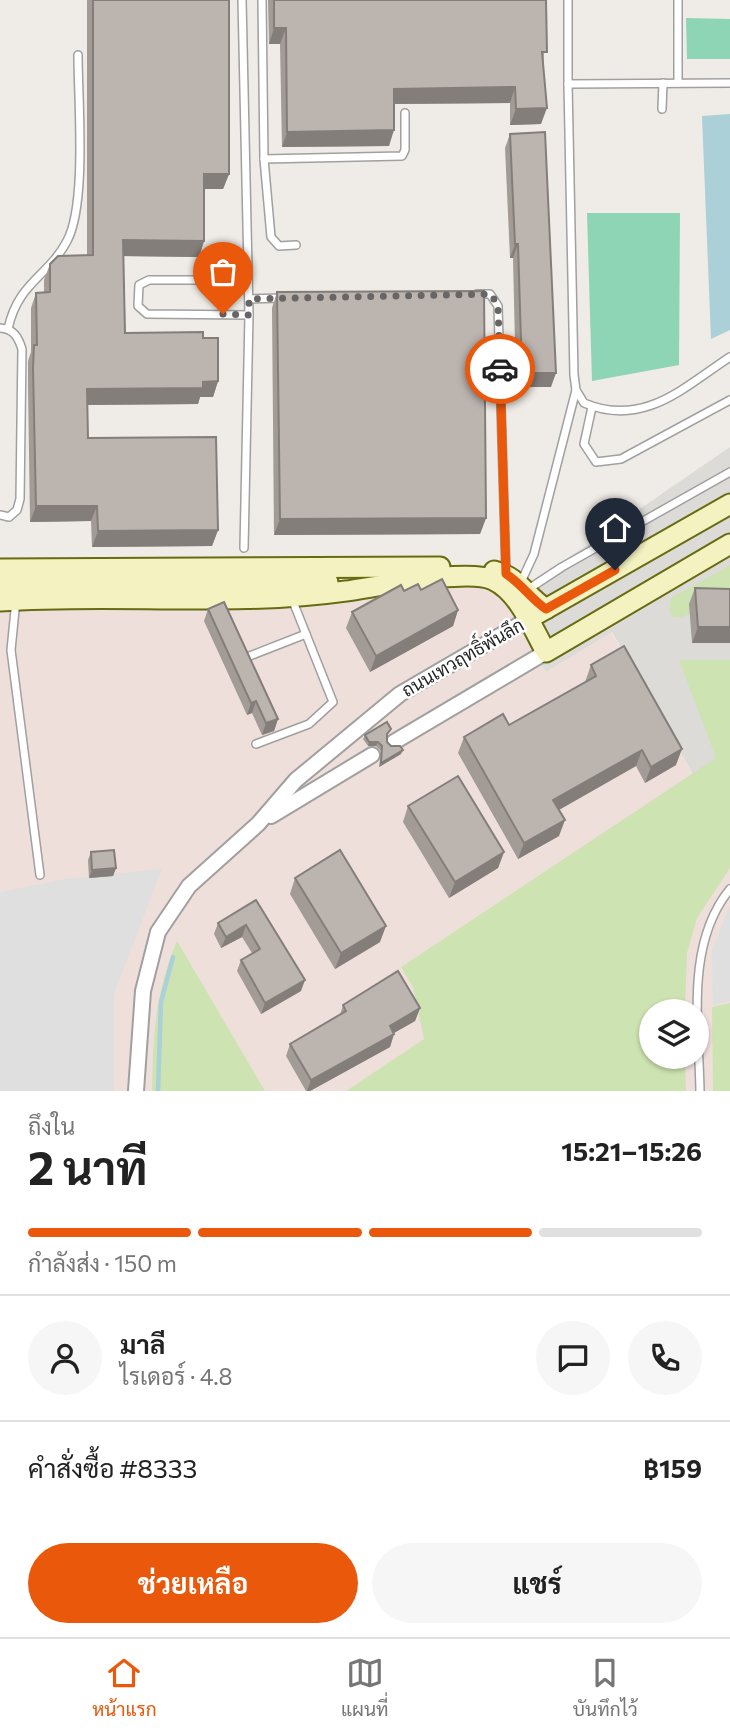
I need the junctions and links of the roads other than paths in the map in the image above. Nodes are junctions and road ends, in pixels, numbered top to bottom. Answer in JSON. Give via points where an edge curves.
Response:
{"nodes":[{"id":1,"x":242,"y":0,"type":"edge"},
{"id":2,"x":262,"y":0,"type":"edge"},
{"id":3,"x":568,"y":0,"type":"edge"},
{"id":4,"x":678,"y":0,"type":"edge"},
{"id":5,"x":78,"y":55,"type":"dead end"},
{"id":6,"x":663,"y":83,"type":"junction"},
{"id":7,"x":678,"y":83,"type":"junction"},
{"id":8,"x":730,"y":83,"type":"edge"},
{"id":9,"x":568,"y":84,"type":"junction"},
{"id":10,"x":662,"y":108,"type":"dead end"},
{"id":11,"x":405,"y":113,"type":"dead end"},
{"id":12,"x":264,"y":159,"type":"junction"},
{"id":13,"x":296,"y":245,"type":"dead end"},
{"id":14,"x":248,"y":280,"type":"junction"},
{"id":15,"x":464,"y":295,"type":"edge"},
{"id":16,"x":289,"y":298,"type":"edge"},
{"id":17,"x":249,"y":299,"type":"junction"},
{"id":18,"x":249,"y":315,"type":"junction"},
{"id":19,"x":4,"y":328,"type":"edge"},
{"id":20,"x":730,"y":357,"type":"edge"},
{"id":21,"x":576,"y":390,"type":"junction"},
{"id":22,"x":730,"y":400,"type":"edge"},
{"id":23,"x":593,"y":407,"type":"junction"},
{"id":24,"x":730,"y":472,"type":"edge"},
{"id":25,"x":730,"y":504,"type":"edge"},
{"id":26,"x":0,"y":515,"type":"edge"},
{"id":27,"x":730,"y":544,"type":"edge"},
{"id":28,"x":244,"y":548,"type":"dead end"},
{"id":29,"x":438,"y":567,"type":"junction"},
{"id":30,"x":0,"y":569,"type":"edge"},
{"id":31,"x":518,"y":583,"type":"junction"},
{"id":32,"x":0,"y":585,"type":"edge"},
{"id":33,"x":292,"y":599,"type":"junction"},
{"id":34,"x":8,"y":600,"type":"edge"},
{"id":35,"x":546,"y":609,"type":"junction"},
{"id":36,"x":527,"y":620,"type":"junction"},
{"id":37,"x":306,"y":634,"type":"junction"},
{"id":38,"x":546,"y":652,"type":"junction"},
{"id":39,"x":247,"y":657,"type":"edge"},
{"id":40,"x":394,"y":742,"type":"dead end"},
{"id":41,"x":256,"y":744,"type":"dead end"},
{"id":42,"x":372,"y":755,"type":"dead end"},
{"id":43,"x":258,"y":824,"type":"junction"},
{"id":44,"x":40,"y":875,"type":"dead end"},
{"id":45,"x":730,"y":889,"type":"edge"},
{"id":46,"x":136,"y":1091,"type":"edge"},
{"id":47,"x":699,"y":1091,"type":"edge"}],
"edges":[{"from":1,"to":14,"type":"lane"},
{"from":2,"to":12,"type":"lane"},
{"from":3,"to":9,"type":"lane"},
{"from":4,"to":7,"type":"lane"},
{"from":5,"to":19,"type":"lane","via":[[78,209],[67,242],[13,305]]},
{"from":6,"to":7,"type":"lane"},
{"from":6,"to":9,"type":"lane"},
{"from":6,"to":10,"type":"lane"},
{"from":7,"to":8,"type":"lane"},
{"from":9,"to":21,"type":"lane"},
{"from":11,"to":12,"type":"lane","via":[[402,156]]},
{"from":12,"to":13,"type":"lane","via":[[271,237],[279,246]]},
{"from":14,"to":17,"type":"lane"},
{"from":14,"to":18,"type":"lane","via":[[149,280],[139,285],[138,306],[147,314]]},
{"from":15,"to":31,"type":"lane","via":[[491,294],[498,306]]},
{"from":16,"to":17,"type":"lane"},
{"from":17,"to":18,"type":"lane"},
{"from":18,"to":28,"type":"lane"},
{"from":19,"to":26,"type":"lane","via":[[18,337],[22,349],[20,499],[18,510]]},
{"from":20,"to":23,"type":"lane","via":[[684,391],[663,400],[619,411]]},
{"from":21,"to":23,"type":"lane","via":[[584,403]]},
{"from":21,"to":31,"type":"lane","via":[[534,554]]},
{"from":22,"to":23,"type":"lane","via":[[608,463],[596,463],[584,444]]},
{"from":24,"to":31,"type":"lane"},
{"from":25,"to":35,"type":"street","name":"ถนนเทวฤทธิ์พันลึก"},
{"from":27,"to":38,"type":"street","name":"ถนนเทวฤทธิ์พันลึก"},
{"from":29,"to":30,"type":"street"},
{"from":29,"to":31,"type":"street"},
{"from":29,"to":32,"type":"street","via":[[306,583]]},
{"from":31,"to":35,"type":"street"},
{"from":33,"to":34,"type":"street"},
{"from":33,"to":36,"type":"street","via":[[477,577],[506,588]]},
{"from":33,"to":37,"type":"lane"},
{"from":34,"to":44,"type":"lane"},
{"from":35,"to":36,"type":"street","name":"ถนนเทวฤทธิ์พันลึก"},
{"from":36,"to":38,"type":"street"},
{"from":36,"to":43,"type":"street","name":"ถนนเทวฤทธิ์พันลึก","via":[[400,694],[296,780]]},
{"from":37,"to":39,"type":"lane"},
{"from":37,"to":41,"type":"lane","via":[[333,702],[309,723]]},
{"from":38,"to":40,"type":"street","name":"ถนนเทวฤทธิ์พันลึก"},
{"from":42,"to":43,"type":"street","name":"ถนนเทวฤทธิ์พันลึก"},
{"from":43,"to":46,"type":"street","name":"ถนนเทวฤทธิ์พันลึก","via":[[189,886],[158,932],[143,991]]},
{"from":45,"to":47,"type":"lane","via":[[716,910],[700,957]]}]}
